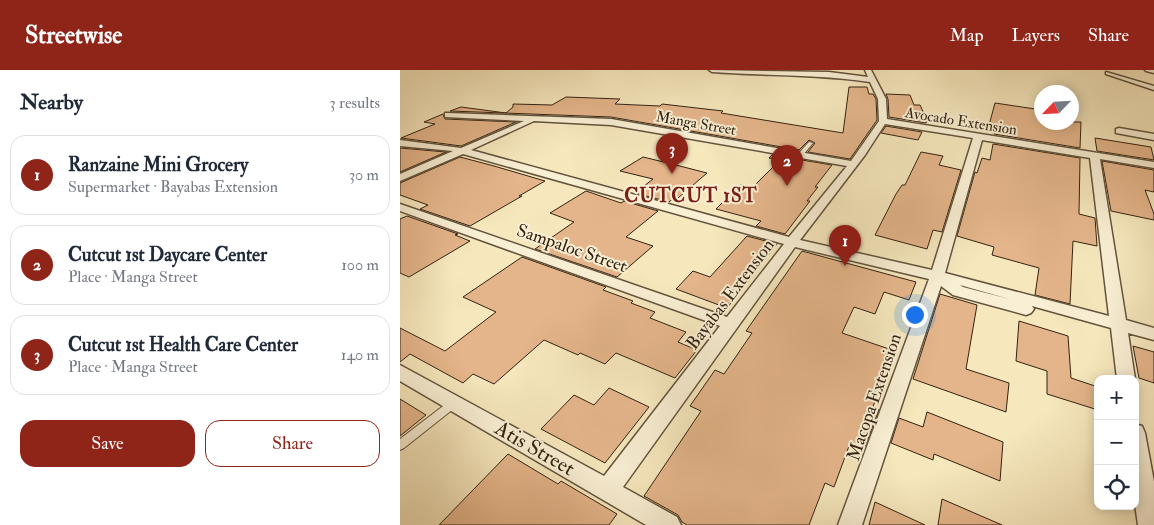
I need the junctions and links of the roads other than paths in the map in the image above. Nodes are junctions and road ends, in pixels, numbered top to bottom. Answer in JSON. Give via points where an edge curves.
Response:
{"nodes":[{"id":1,"x":712,"y":70,"type":"edge"},
{"id":2,"x":1148,"y":70,"type":"edge"},
{"id":3,"x":1154,"y":71,"type":"edge"},
{"id":4,"x":1108,"y":73,"type":"dead end"},
{"id":5,"x":870,"y":75,"type":"edge"},
{"id":6,"x":1154,"y":88,"type":"edge"},
{"id":7,"x":448,"y":115,"type":"dead end"},
{"id":8,"x":533,"y":119,"type":"junction"},
{"id":9,"x":883,"y":121,"type":"junction"},
{"id":10,"x":1119,"y":131,"type":"dead end"},
{"id":11,"x":1154,"y":137,"type":"edge"},
{"id":12,"x":978,"y":138,"type":"junction"},
{"id":13,"x":400,"y":143,"type":"edge"},
{"id":14,"x":811,"y":143,"type":"dead end"},
{"id":15,"x":462,"y":152,"type":"junction"},
{"id":16,"x":800,"y":155,"type":"junction"},
{"id":17,"x":1095,"y":156,"type":"junction"},
{"id":18,"x":854,"y":164,"type":"junction"},
{"id":19,"x":1154,"y":165,"type":"edge"},
{"id":20,"x":400,"y":178,"type":"edge"},
{"id":21,"x":400,"y":207,"type":"edge"},
{"id":22,"x":792,"y":242,"type":"junction"},
{"id":23,"x":937,"y":276,"type":"junction"},
{"id":24,"x":731,"y":324,"type":"junction"},
{"id":25,"x":1118,"y":330,"type":"junction"},
{"id":26,"x":1154,"y":334,"type":"edge"},
{"id":27,"x":1154,"y":345,"type":"edge"},
{"id":28,"x":400,"y":372,"type":"edge"},
{"id":29,"x":1125,"y":375,"type":"edge"},
{"id":30,"x":454,"y":403,"type":"junction"},
{"id":31,"x":400,"y":446,"type":"edge"},
{"id":32,"x":1139,"y":458,"type":"edge"},
{"id":33,"x":608,"y":490,"type":"junction"},
{"id":34,"x":669,"y":525,"type":"edge"},
{"id":35,"x":850,"y":525,"type":"edge"},
{"id":36,"x":1150,"y":525,"type":"edge"}],
"edges":[{"from":1,"to":5,"type":"street"},
{"from":2,"to":3,"type":"street"},
{"from":4,"to":6,"type":"street"},
{"from":5,"to":9,"type":"street","via":[[882,99]]},
{"from":7,"to":8,"type":"street","name":"Manga Street"},
{"from":8,"to":15,"type":"street"},
{"from":8,"to":16,"type":"street","name":"Manga Street","via":[[611,122]]},
{"from":9,"to":12,"type":"street","name":"Avocado Extension"},
{"from":9,"to":18,"type":"street","name":"Bayabas Extension"},
{"from":10,"to":11,"type":"street"},
{"from":12,"to":17,"type":"street","name":"Avocado Extension"},
{"from":12,"to":23,"type":"street","name":"Macopa Extension"},
{"from":13,"to":15,"type":"street","via":[[442,146]]},
{"from":14,"to":16,"type":"lane"},
{"from":15,"to":20,"type":"street"},
{"from":15,"to":22,"type":"street"},
{"from":16,"to":18,"type":"street","name":"Manga Street"},
{"from":17,"to":19,"type":"street","name":"Avocado Extension"},
{"from":17,"to":25,"type":"street"},
{"from":18,"to":22,"type":"street","name":"Bayabas Extension"},
{"from":21,"to":24,"type":"street","name":"Sampaloc Street"},
{"from":22,"to":23,"type":"street"},
{"from":22,"to":24,"type":"street","name":"Bayabas Extension"},
{"from":23,"to":25,"type":"street","via":[[958,291]]},
{"from":23,"to":35,"type":"street","name":"Macopa Extension"},
{"from":24,"to":33,"type":"street","name":"Bayabas Extension"},
{"from":25,"to":26,"type":"street"},
{"from":25,"to":27,"type":"street"},
{"from":25,"to":29,"type":"street"},
{"from":28,"to":30,"type":"street","name":"Atis Street"},
{"from":30,"to":31,"type":"lane"},
{"from":30,"to":33,"type":"street","name":"Atis Street"},
{"from":32,"to":36,"type":"street"},
{"from":33,"to":34,"type":"street","name":"Atis Street"}]}
